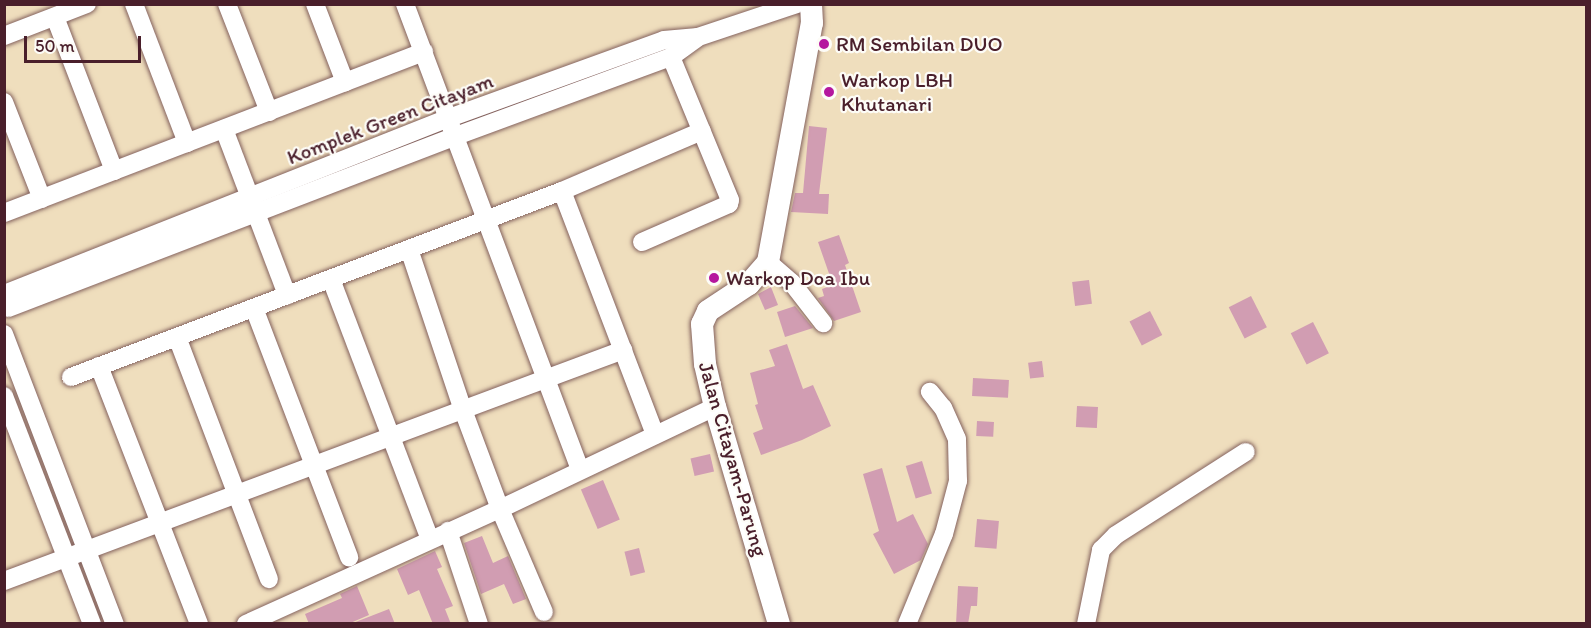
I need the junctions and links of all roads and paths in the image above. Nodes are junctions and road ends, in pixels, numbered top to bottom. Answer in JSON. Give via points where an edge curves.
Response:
{"nodes":[{"id":1,"x":87,"y":4,"type":"edge"},
{"id":2,"x":134,"y":4,"type":"edge"},
{"id":3,"x":227,"y":4,"type":"edge"},
{"id":4,"x":315,"y":4,"type":"edge"},
{"id":5,"x":405,"y":4,"type":"edge"},
{"id":6,"x":796,"y":4,"type":"edge"},
{"id":7,"x":811,"y":4,"type":"edge"},
{"id":8,"x":55,"y":17,"type":"junction"},
{"id":9,"x":4,"y":36,"type":"edge"},
{"id":10,"x":698,"y":37,"type":"junction"},
{"id":11,"x":424,"y":52,"type":"junction"},
{"id":12,"x":671,"y":57,"type":"junction"},
{"id":13,"x":345,"y":82,"type":"junction"},
{"id":14,"x":4,"y":102,"type":"edge"},
{"id":15,"x":269,"y":111,"type":"junction"},
{"id":16,"x":449,"y":118,"type":"junction"},
{"id":17,"x":224,"y":129,"type":"junction"},
{"id":18,"x":702,"y":131,"type":"junction"},
{"id":19,"x":456,"y":136,"type":"junction"},
{"id":20,"x":187,"y":143,"type":"junction"},
{"id":21,"x":114,"y":171,"type":"junction"},
{"id":22,"x":562,"y":191,"type":"junction"},
{"id":23,"x":42,"y":199,"type":"junction"},
{"id":24,"x":253,"y":206,"type":"junction"},
{"id":25,"x":4,"y":213,"type":"edge"},
{"id":26,"x":485,"y":221,"type":"junction"},
{"id":27,"x":642,"y":242,"type":"dead end"},
{"id":28,"x":409,"y":249,"type":"junction"},
{"id":29,"x":768,"y":262,"type":"junction"},
{"id":30,"x":331,"y":279,"type":"junction"},
{"id":31,"x":287,"y":295,"type":"junction"},
{"id":32,"x":6,"y":302,"type":"edge"},
{"id":33,"x":254,"y":308,"type":"junction"},
{"id":34,"x":823,"y":323,"type":"dead end"},
{"id":35,"x":4,"y":334,"type":"edge"},
{"id":36,"x":177,"y":337,"type":"junction"},
{"id":37,"x":623,"y":350,"type":"junction"},
{"id":38,"x":99,"y":366,"type":"junction"},
{"id":39,"x":71,"y":377,"type":"dead end"},
{"id":40,"x":545,"y":379,"type":"junction"},
{"id":41,"x":930,"y":392,"type":"dead end"},
{"id":42,"x":4,"y":396,"type":"edge"},
{"id":43,"x":715,"y":407,"type":"junction"},
{"id":44,"x":463,"y":410,"type":"junction"},
{"id":45,"x":655,"y":435,"type":"junction"},
{"id":46,"x":391,"y":437,"type":"junction"},
{"id":47,"x":1246,"y":452,"type":"dead end"},
{"id":48,"x":313,"y":466,"type":"junction"},
{"id":49,"x":580,"y":470,"type":"junction"},
{"id":50,"x":237,"y":494,"type":"junction"},
{"id":51,"x":500,"y":509,"type":"junction"},
{"id":52,"x":159,"y":524,"type":"junction"},
{"id":53,"x":448,"y":531,"type":"junction"},
{"id":54,"x":430,"y":539,"type":"junction"},
{"id":55,"x":89,"y":550,"type":"junction"},
{"id":56,"x":349,"y":557,"type":"dead end"},
{"id":57,"x":65,"y":558,"type":"junction"},
{"id":58,"x":269,"y":579,"type":"dead end"},
{"id":59,"x":4,"y":581,"type":"edge"},
{"id":60,"x":544,"y":612,"type":"dead end"},
{"id":61,"x":113,"y":618,"type":"edge"},
{"id":62,"x":90,"y":623,"type":"edge"},
{"id":63,"x":199,"y":624,"type":"edge"},
{"id":64,"x":246,"y":624,"type":"edge"},
{"id":65,"x":479,"y":624,"type":"edge"},
{"id":66,"x":779,"y":624,"type":"edge"},
{"id":67,"x":907,"y":624,"type":"edge"},
{"id":68,"x":1086,"y":624,"type":"edge"}],
"edges":[{"from":1,"to":8,"type":"street"},
{"from":2,"to":20,"type":"street"},
{"from":3,"to":15,"type":"street"},
{"from":4,"to":13,"type":"street"},
{"from":5,"to":11,"type":"street"},
{"from":6,"to":10,"type":"street","name":"Komplek Green Citayam"},
{"from":7,"to":29,"type":"street","via":[[812,23]]},
{"from":8,"to":9,"type":"street"},
{"from":8,"to":21,"type":"street"},
{"from":10,"to":12,"type":"street"},
{"from":10,"to":16,"type":"street","name":"Komplek Green Citayam","via":[[664,40]]},
{"from":11,"to":13,"type":"street"},
{"from":11,"to":16,"type":"street"},
{"from":12,"to":18,"type":"street"},
{"from":12,"to":19,"type":"street"},
{"from":13,"to":15,"type":"street"},
{"from":14,"to":23,"type":"street"},
{"from":15,"to":17,"type":"street"},
{"from":16,"to":19,"type":"street"},
{"from":16,"to":24,"type":"street","name":"Komplek Green Citayam"},
{"from":17,"to":20,"type":"street"},
{"from":17,"to":24,"type":"street"},
{"from":18,"to":22,"type":"street"},
{"from":18,"to":27,"type":"street","via":[[729,204]]},
{"from":19,"to":24,"type":"street"},
{"from":19,"to":26,"type":"street"},
{"from":20,"to":21,"type":"street"},
{"from":21,"to":23,"type":"street"},
{"from":22,"to":26,"type":"street"},
{"from":22,"to":37,"type":"street"},
{"from":23,"to":25,"type":"street"},
{"from":24,"to":31,"type":"street"},
{"from":24,"to":32,"type":"street"},
{"from":26,"to":28,"type":"street"},
{"from":26,"to":40,"type":"street"},
{"from":28,"to":30,"type":"street"},
{"from":28,"to":44,"type":"street"},
{"from":29,"to":34,"type":"street","via":[[792,283]]},
{"from":29,"to":43,"type":"street","name":"Jalan Citayam-Parung","via":[[749,284],[708,311],[702,324],[705,364]]},
{"from":30,"to":31,"type":"street"},
{"from":30,"to":46,"type":"street"},
{"from":31,"to":33,"type":"street"},
{"from":32,"to":35,"type":"street","via":[[10,321]]},
{"from":33,"to":36,"type":"street"},
{"from":33,"to":48,"type":"street"},
{"from":35,"to":55,"type":"street"},
{"from":36,"to":38,"type":"street"},
{"from":36,"to":50,"type":"street"},
{"from":37,"to":40,"type":"street"},
{"from":37,"to":45,"type":"street"},
{"from":38,"to":39,"type":"street"},
{"from":38,"to":52,"type":"street"},
{"from":40,"to":44,"type":"street"},
{"from":40,"to":49,"type":"street"},
{"from":41,"to":67,"type":"street","via":[[943,408],[957,439],[958,481],[944,534]]},
{"from":42,"to":57,"type":"street"},
{"from":43,"to":45,"type":"street"},
{"from":43,"to":66,"type":"street","name":"Jalan Citayam-Parung"},
{"from":44,"to":46,"type":"street"},
{"from":44,"to":51,"type":"street"},
{"from":45,"to":49,"type":"street"},
{"from":46,"to":48,"type":"street"},
{"from":46,"to":54,"type":"street"},
{"from":47,"to":68,"type":"street","via":[[1116,535],[1101,550]]},
{"from":48,"to":50,"type":"street"},
{"from":48,"to":56,"type":"street"},
{"from":49,"to":51,"type":"street"},
{"from":50,"to":52,"type":"street"},
{"from":50,"to":58,"type":"street"},
{"from":51,"to":53,"type":"street"},
{"from":51,"to":60,"type":"street"},
{"from":52,"to":55,"type":"street"},
{"from":52,"to":63,"type":"street"},
{"from":53,"to":54,"type":"street"},
{"from":53,"to":65,"type":"street"},
{"from":54,"to":64,"type":"street"},
{"from":55,"to":57,"type":"street"},
{"from":55,"to":61,"type":"street"},
{"from":57,"to":59,"type":"street"},
{"from":57,"to":62,"type":"street"},
{"from":61,"to":62,"type":"street"}]}
